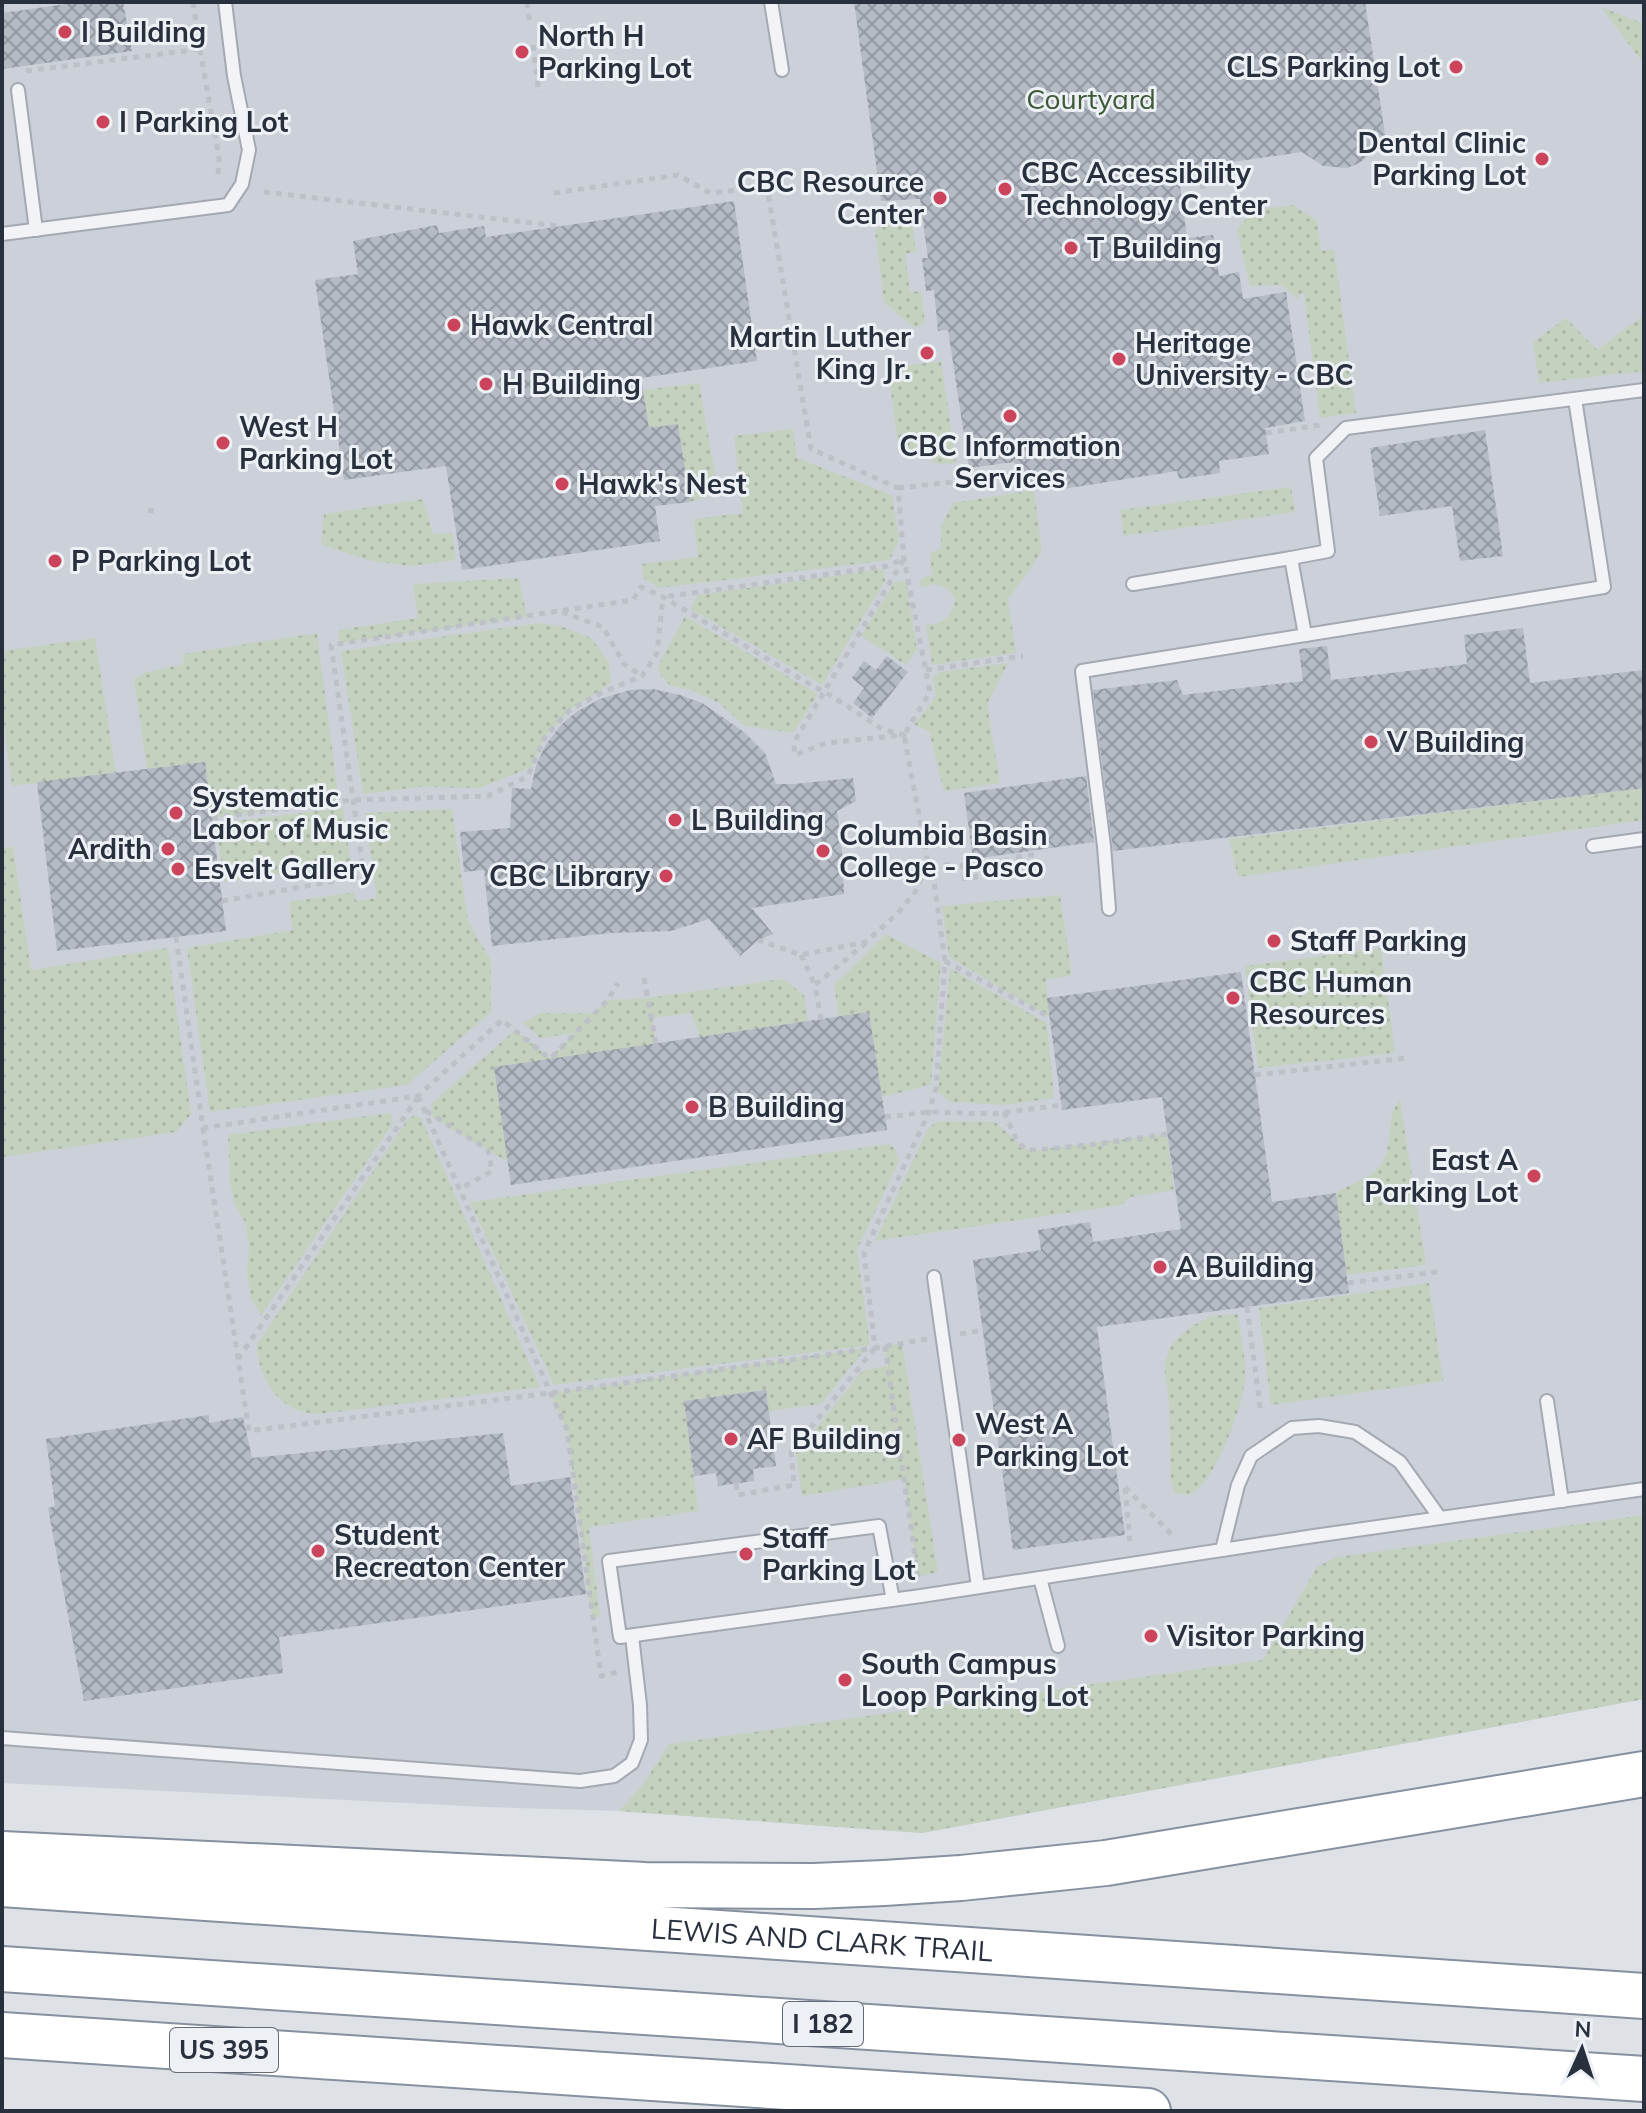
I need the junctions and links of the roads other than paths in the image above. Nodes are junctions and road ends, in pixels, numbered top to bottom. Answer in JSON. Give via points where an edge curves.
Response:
{"nodes":[{"id":1,"x":225,"y":2,"type":"edge"},
{"id":2,"x":771,"y":2,"type":"edge"},
{"id":3,"x":782,"y":70,"type":"dead end"},
{"id":4,"x":18,"y":90,"type":"dead end"},
{"id":5,"x":36,"y":230,"type":"junction"},
{"id":6,"x":2,"y":234,"type":"edge"},
{"id":7,"x":1644,"y":390,"type":"edge"},
{"id":8,"x":1575,"y":399,"type":"junction"},
{"id":9,"x":1291,"y":558,"type":"junction"},
{"id":10,"x":1133,"y":584,"type":"dead end"},
{"id":11,"x":1305,"y":635,"type":"junction"},
{"id":12,"x":1644,"y":839,"type":"edge"},
{"id":13,"x":1593,"y":846,"type":"dead end"},
{"id":14,"x":1109,"y":909,"type":"dead end"},
{"id":15,"x":934,"y":1277,"type":"dead end"},
{"id":16,"x":1547,"y":1401,"type":"dead end"},
{"id":17,"x":1644,"y":1489,"type":"edge"},
{"id":18,"x":1562,"y":1501,"type":"junction"},
{"id":19,"x":1440,"y":1518,"type":"junction"},
{"id":20,"x":1222,"y":1550,"type":"junction"},
{"id":21,"x":1040,"y":1578,"type":"junction"},
{"id":22,"x":978,"y":1587,"type":"junction"},
{"id":23,"x":893,"y":1600,"type":"junction"},
{"id":24,"x":632,"y":1636,"type":"junction"},
{"id":25,"x":1058,"y":1646,"type":"dead end"},
{"id":26,"x":2,"y":1738,"type":"edge"},
{"id":27,"x":1644,"y":1774,"type":"edge"},
{"id":28,"x":2,"y":1854,"type":"edge"},
{"id":29,"x":2,"y":1884,"type":"edge"},
{"id":30,"x":2,"y":1969,"type":"edge"},
{"id":31,"x":1644,"y":1996,"type":"edge"},
{"id":32,"x":2,"y":2035,"type":"edge"},
{"id":33,"x":445,"y":2065,"type":"junction"},
{"id":34,"x":1644,"y":2079,"type":"edge"},
{"id":35,"x":722,"y":2111,"type":"edge"},
{"id":36,"x":1148,"y":2111,"type":"edge"}],
"edges":[{"from":1,"to":5,"type":"lane","via":[[249,150],[242,184],[228,205]]},
{"from":2,"to":3,"type":"lane"},
{"from":4,"to":5,"type":"lane"},
{"from":5,"to":6,"type":"lane"},
{"from":7,"to":8,"type":"lane"},
{"from":8,"to":9,"type":"lane","via":[[1346,428],[1316,458],[1328,551]]},
{"from":8,"to":11,"type":"lane","via":[[1604,587]]},
{"from":9,"to":10,"type":"lane"},
{"from":9,"to":11,"type":"lane"},
{"from":11,"to":14,"type":"lane","via":[[1082,671]]},
{"from":12,"to":13,"type":"lane"},
{"from":15,"to":22,"type":"lane"},
{"from":16,"to":18,"type":"lane"},
{"from":17,"to":18,"type":"lane"},
{"from":18,"to":19,"type":"lane"},
{"from":19,"to":20,"type":"lane"},
{"from":19,"to":20,"type":"lane","via":[[1400,1462],[1355,1432],[1292,1428],[1251,1456]]},
{"from":20,"to":21,"type":"lane"},
{"from":21,"to":22,"type":"lane"},
{"from":21,"to":25,"type":"lane"},
{"from":22,"to":23,"type":"lane"},
{"from":23,"to":24,"type":"lane"},
{"from":23,"to":24,"type":"lane","via":[[879,1526],[609,1561],[620,1637]]},
{"from":24,"to":26,"type":"lane","via":[[641,1740],[632,1763],[614,1776],[580,1781]]},
{"from":27,"to":28,"type":"highway","via":[[1106,1863],[884,1883],[645,1885]]},
{"from":29,"to":31,"type":"highway","name":"LEWIS AND CLARK TRAIL"},
{"from":30,"to":34,"type":"highway","number":"I 182"},
{"from":32,"to":33,"type":"highway","number":"US 395"},
{"from":33,"to":35,"type":"highway","via":[[651,2093]]},
{"from":33,"to":36,"type":"highway","number":"US 395"}]}
